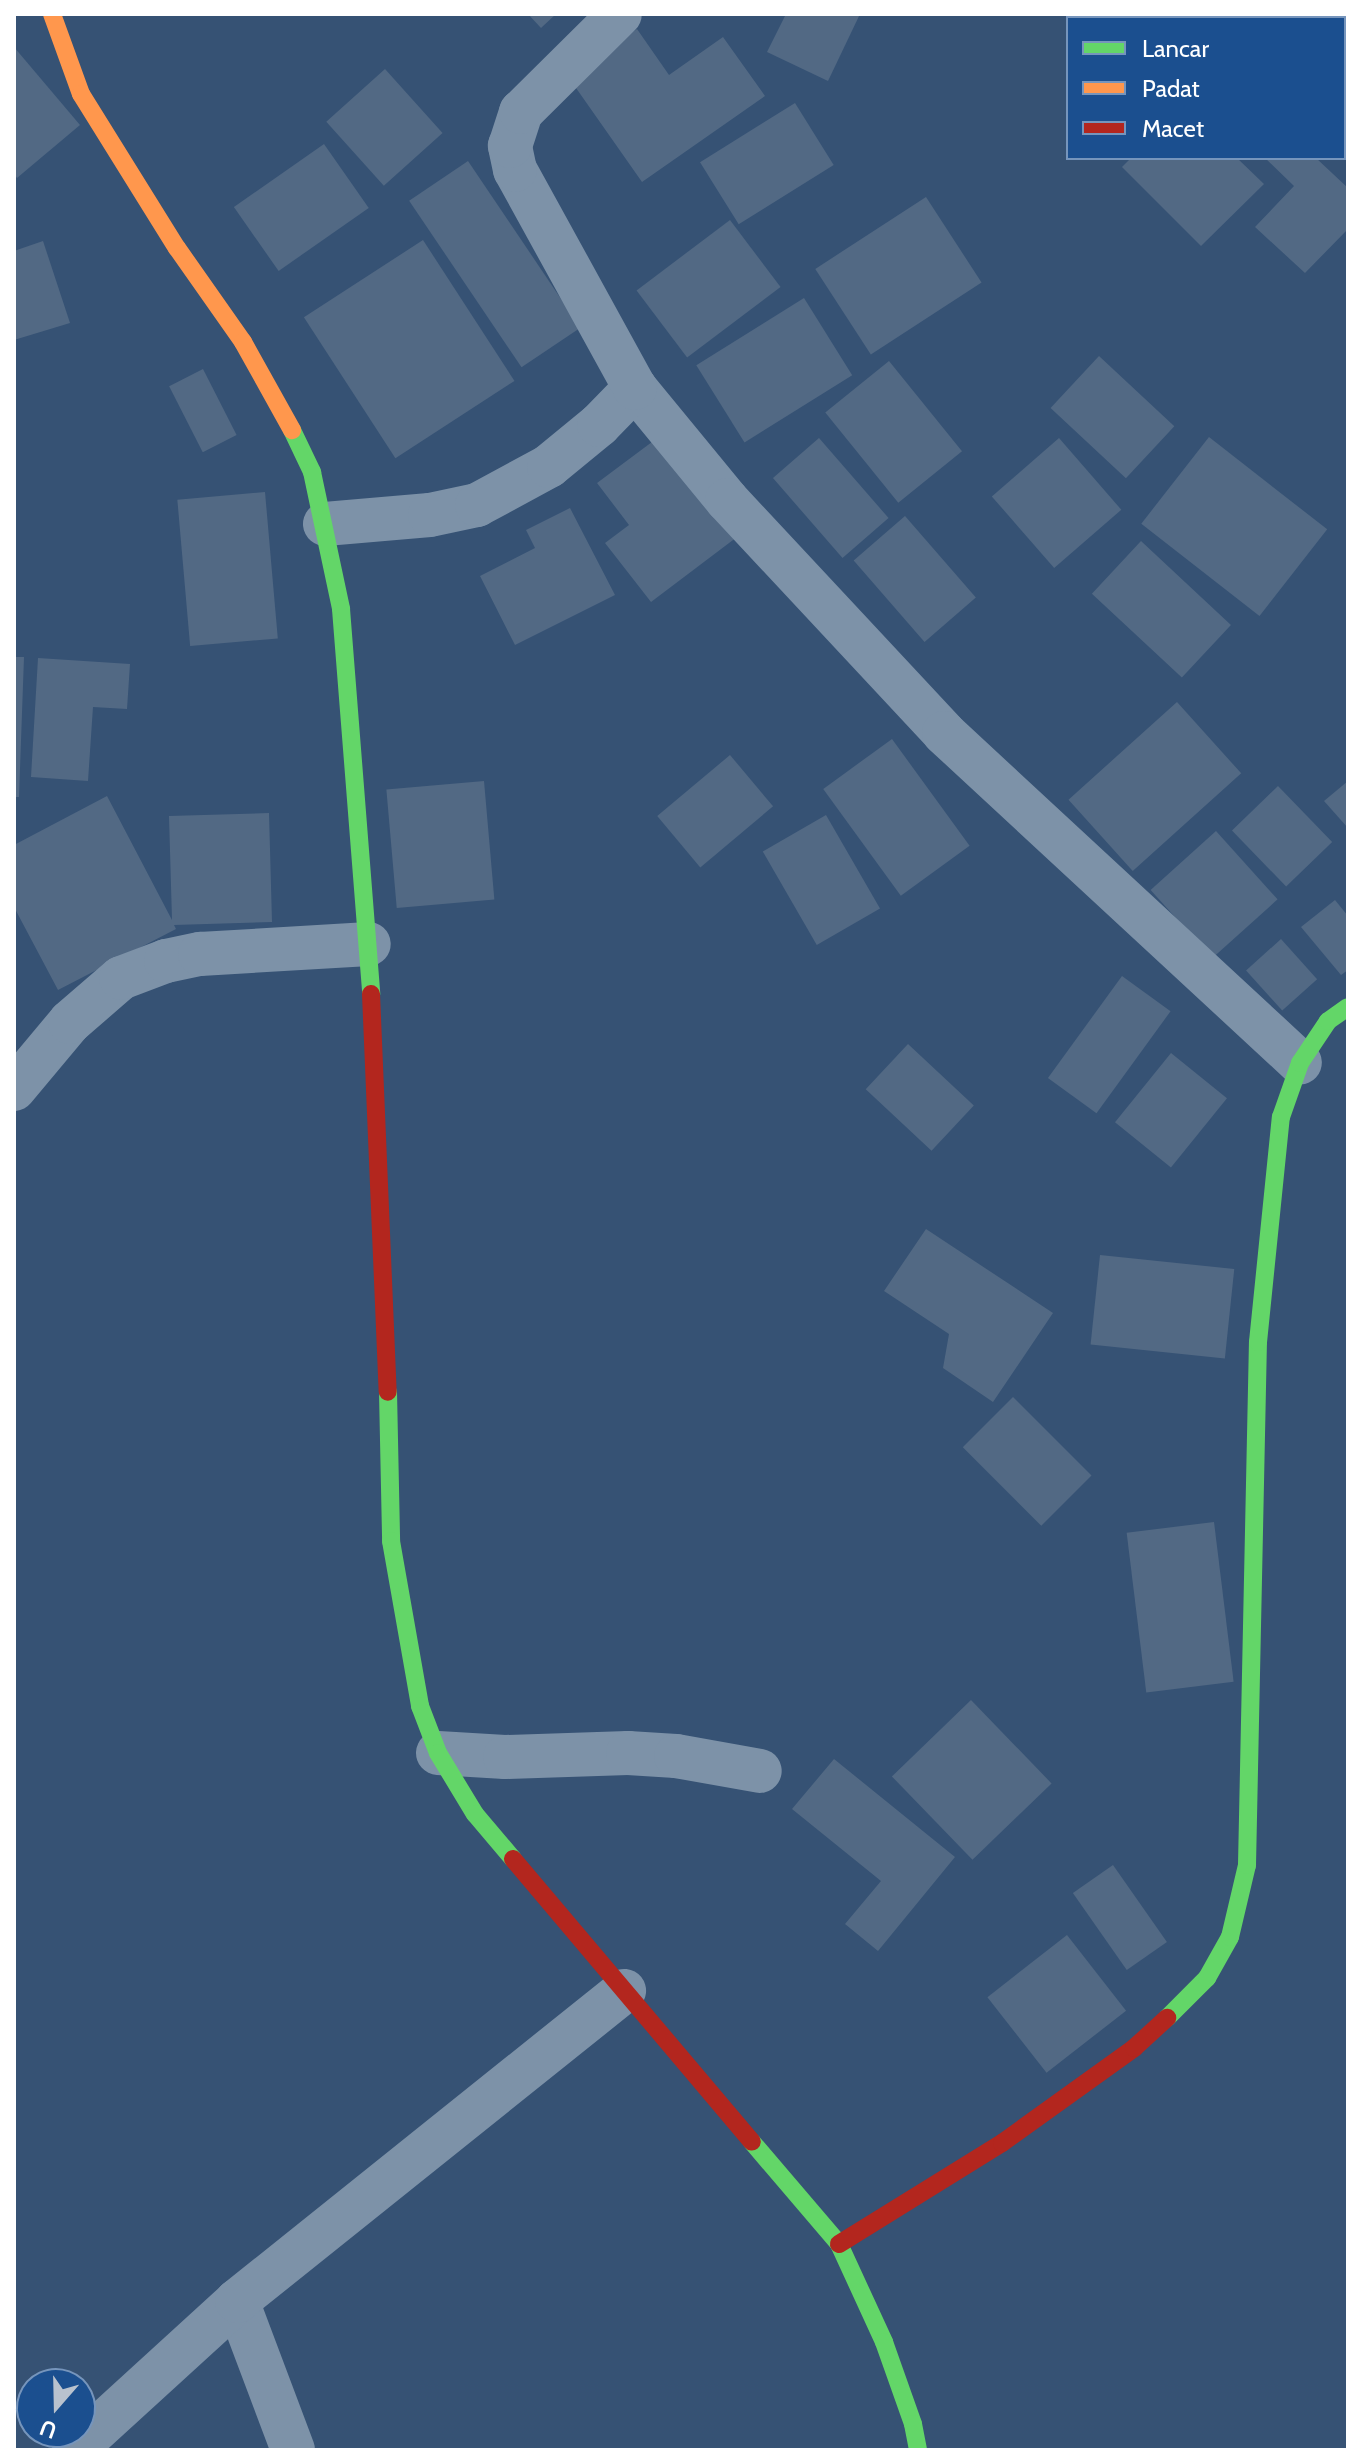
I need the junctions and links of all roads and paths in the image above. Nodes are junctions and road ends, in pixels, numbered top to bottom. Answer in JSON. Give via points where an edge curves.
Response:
{"nodes":[{"id":1,"x":52,"y":14,"type":"edge"},
{"id":2,"x":620,"y":14,"type":"edge"},
{"id":3,"x":635,"y":388,"type":"junction"},
{"id":4,"x":325,"y":524,"type":"junction"},
{"id":5,"x":369,"y":944,"type":"junction"},
{"id":6,"x":1348,"y":1007,"type":"edge"},
{"id":7,"x":1300,"y":1063,"type":"junction"},
{"id":8,"x":14,"y":1089,"type":"edge"},
{"id":9,"x":438,"y":1753,"type":"junction"},
{"id":10,"x":760,"y":1771,"type":"dead end"},
{"id":11,"x":624,"y":1991,"type":"junction"},
{"id":12,"x":839,"y":2244,"type":"junction"},
{"id":13,"x":237,"y":2301,"type":"junction"},
{"id":14,"x":74,"y":2450,"type":"edge"},
{"id":15,"x":293,"y":2450,"type":"edge"},
{"id":16,"x":918,"y":2450,"type":"edge"}],
"edges":[{"from":1,"to":4,"type":"street","via":[[81,94],[280,405],[312,472]]},
{"from":2,"to":3,"type":"street","via":[[521,112],[510,146],[515,170]]},
{"from":3,"to":4,"type":"street","via":[[549,466],[477,505],[430,515]]},
{"from":3,"to":7,"type":"street","via":[[727,500],[944,733]]},
{"from":4,"to":5,"type":"street","via":[[341,609]]},
{"from":5,"to":8,"type":"street","via":[[200,954],[121,978],[70,1022]]},
{"from":5,"to":9,"type":"street","via":[[391,1541],[420,1706]]},
{"from":6,"to":7,"type":"street","via":[[1328,1021]]},
{"from":7,"to":12,"type":"street","via":[[1281,1117],[1258,1342],[1247,1865],[1230,1937],[1207,1978],[1134,2048],[1002,2143]]},
{"from":9,"to":10,"type":"street","via":[[628,1753]]},
{"from":9,"to":11,"type":"street","via":[[475,1814]]},
{"from":11,"to":12,"type":"street"},
{"from":11,"to":13,"type":"street"},
{"from":12,"to":16,"type":"street","via":[[884,2342]]},
{"from":13,"to":14,"type":"street"},
{"from":13,"to":15,"type":"street"}]}
